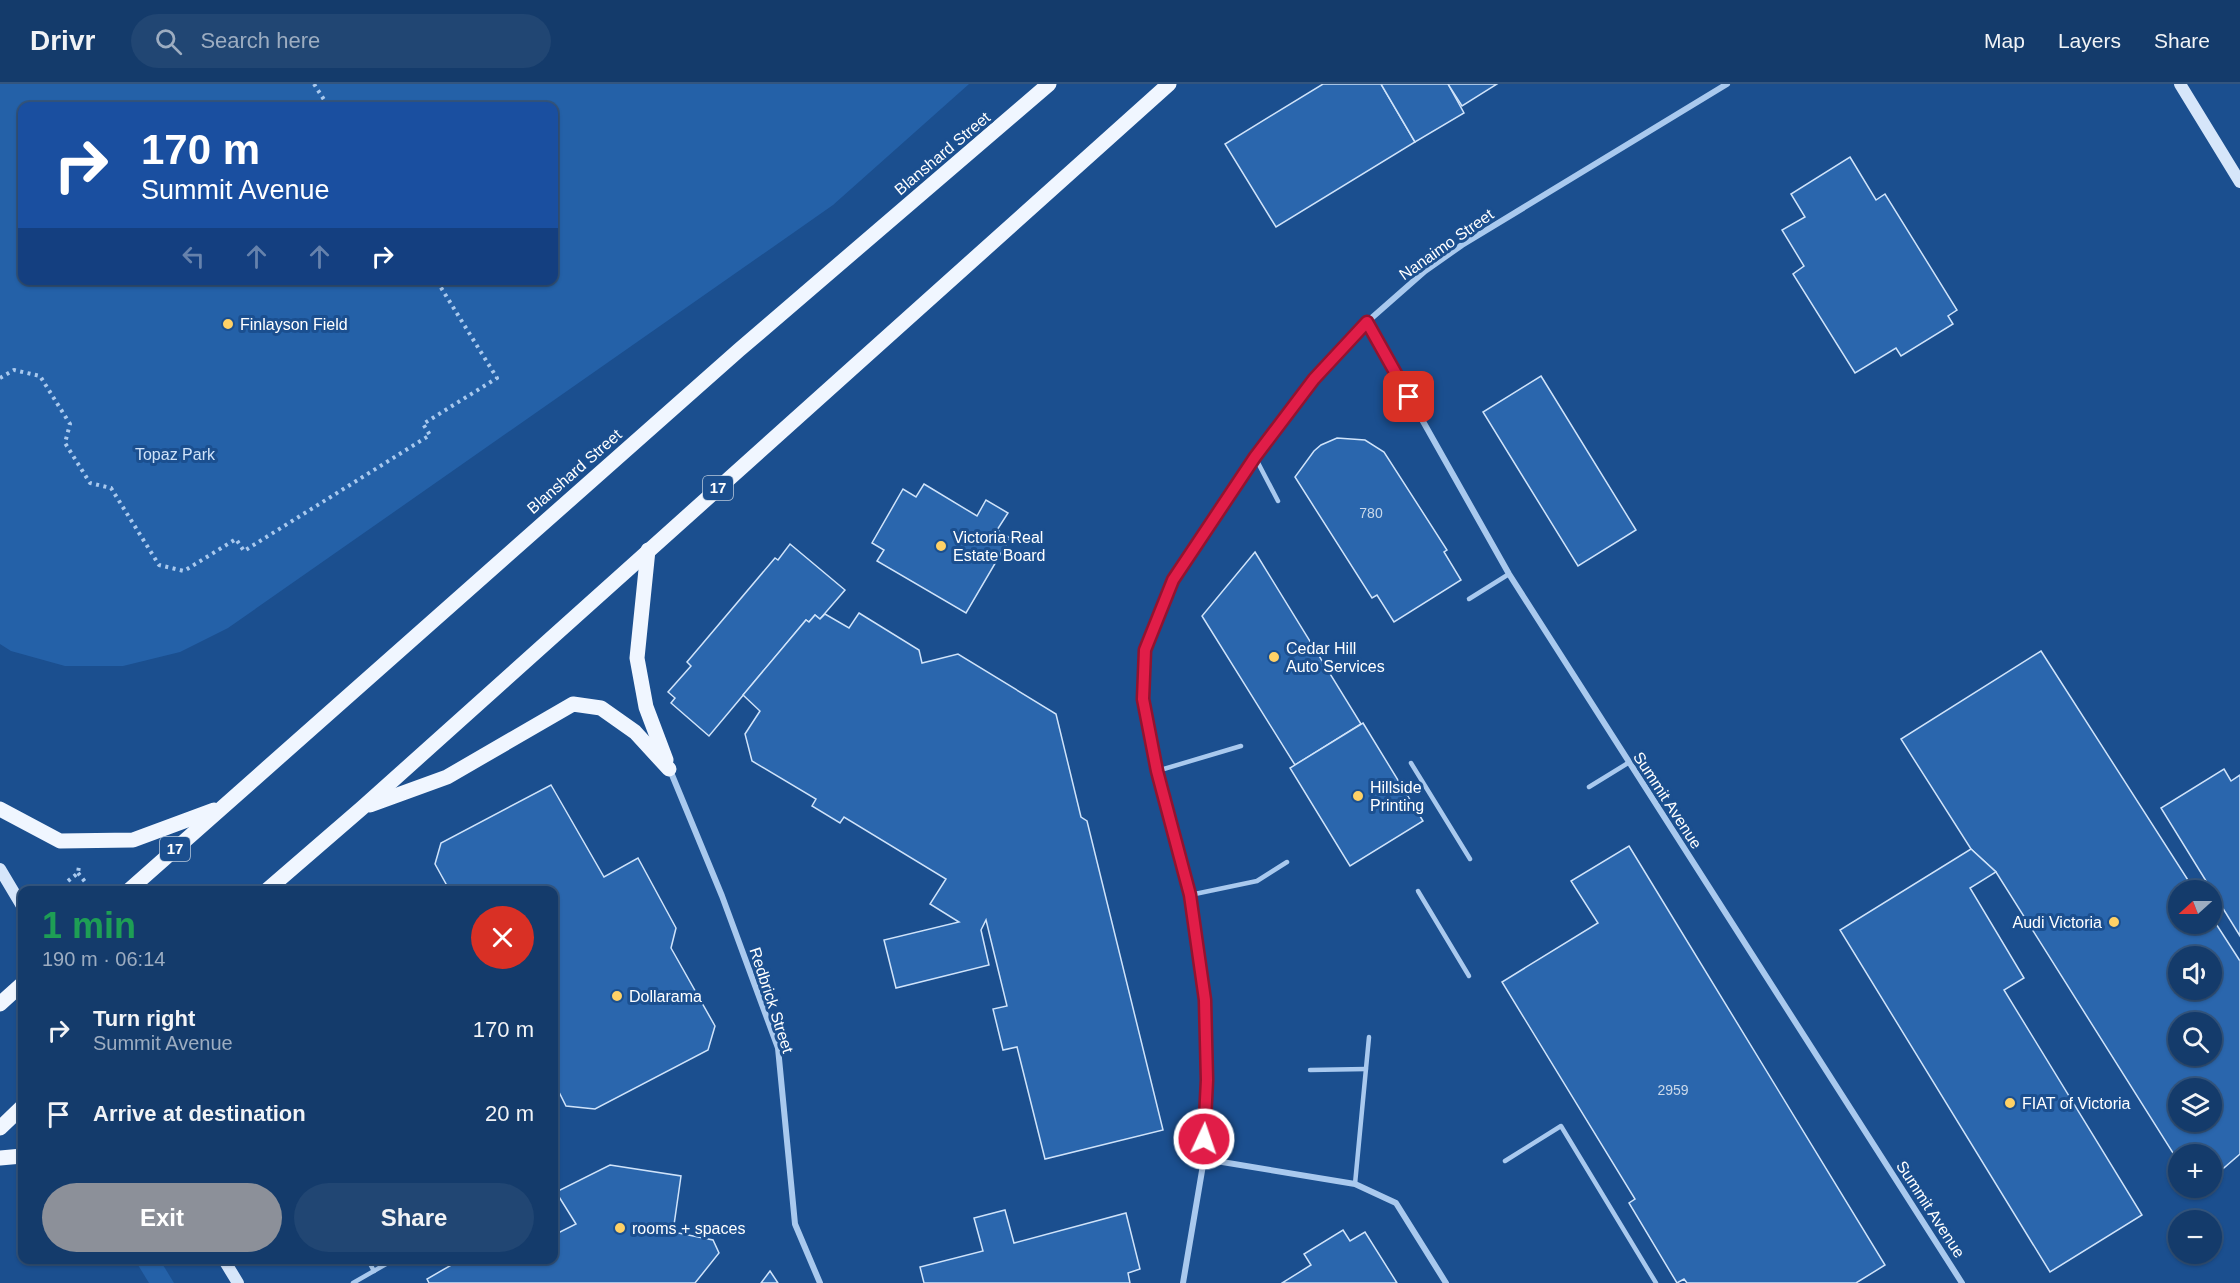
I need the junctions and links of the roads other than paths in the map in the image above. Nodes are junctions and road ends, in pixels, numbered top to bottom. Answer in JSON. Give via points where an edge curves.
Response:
{"nodes":[{"id":1,"x":1049,"y":84,"type":"edge"},
{"id":2,"x":1169,"y":84,"type":"edge"},
{"id":3,"x":1727,"y":84,"type":"edge"},
{"id":4,"x":2180,"y":84,"type":"edge"},
{"id":5,"x":2238,"y":175,"type":"edge"},
{"id":6,"x":1367,"y":322,"type":"junction"},
{"id":7,"x":1255,"y":457,"type":"junction"},
{"id":8,"x":1278,"y":501,"type":"dead end"},
{"id":9,"x":648,"y":550,"type":"junction"},
{"id":10,"x":1509,"y":574,"type":"junction"},
{"id":11,"x":1469,"y":599,"type":"dead end"},
{"id":12,"x":1241,"y":746,"type":"dead end"},
{"id":13,"x":1411,"y":763,"type":"dead end"},
{"id":14,"x":1628,"y":763,"type":"junction"},
{"id":15,"x":669,"y":769,"type":"junction"},
{"id":16,"x":1157,"y":771,"type":"junction"},
{"id":17,"x":1589,"y":787,"type":"dead end"},
{"id":18,"x":222,"y":807,"type":"junction"},
{"id":19,"x":0,"y":808,"type":"edge"},
{"id":20,"x":362,"y":808,"type":"junction"},
{"id":21,"x":1470,"y":859,"type":"dead end"},
{"id":22,"x":1287,"y":862,"type":"dead end"},
{"id":23,"x":0,"y":869,"type":"edge"},
{"id":24,"x":134,"y":886,"type":"edge"},
{"id":25,"x":272,"y":886,"type":"edge"},
{"id":26,"x":1418,"y":891,"type":"dead end"},
{"id":27,"x":1190,"y":895,"type":"junction"},
{"id":28,"x":18,"y":899,"type":"edge"},
{"id":29,"x":1469,"y":976,"type":"dead end"},
{"id":30,"x":18,"y":988,"type":"edge"},
{"id":31,"x":0,"y":1004,"type":"edge"},
{"id":32,"x":1369,"y":1037,"type":"dead end"},
{"id":33,"x":1366,"y":1069,"type":"junction"},
{"id":34,"x":1310,"y":1070,"type":"dead end"},
{"id":35,"x":18,"y":1111,"type":"edge"},
{"id":36,"x":0,"y":1128,"type":"edge"},
{"id":37,"x":18,"y":1156,"type":"edge"},
{"id":38,"x":0,"y":1158,"type":"edge"},
{"id":39,"x":1204,"y":1159,"type":"junction"},
{"id":40,"x":1505,"y":1161,"type":"dead end"},
{"id":41,"x":1355,"y":1184,"type":"junction"},
{"id":42,"x":226,"y":1264,"type":"edge"},
{"id":43,"x":370,"y":1264,"type":"edge"},
{"id":44,"x":386,"y":1264,"type":"edge"},
{"id":45,"x":374,"y":1271,"type":"junction"},
{"id":46,"x":238,"y":1283,"type":"edge"},
{"id":47,"x":353,"y":1283,"type":"edge"},
{"id":48,"x":820,"y":1283,"type":"edge"},
{"id":49,"x":1183,"y":1283,"type":"edge"},
{"id":50,"x":1446,"y":1283,"type":"edge"},
{"id":51,"x":1656,"y":1283,"type":"edge"},
{"id":52,"x":1962,"y":1283,"type":"edge"}],
"edges":[{"from":1,"to":18,"type":"main road","name":"Blanshard Street","number":"17","via":[[738,350]]},
{"from":2,"to":9,"type":"main road","number":"17"},
{"from":3,"to":6,"type":"street","name":"Nanaimo Street","via":[[1462,245],[1425,271]]},
{"from":4,"to":5,"type":"street"},
{"from":6,"to":7,"type":"street","name":"Nanaimo Street","via":[[1314,379]]},
{"from":6,"to":10,"type":"street","name":"Summit Avenue"},
{"from":7,"to":8,"type":"lane"},
{"from":7,"to":16,"type":"street","name":"Nanaimo Street","via":[[1173,580],[1145,650],[1143,699]]},
{"from":9,"to":15,"type":"main road","via":[[637,658],[646,707]]},
{"from":9,"to":20,"type":"main road","number":"17"},
{"from":10,"to":11,"type":"lane"},
{"from":10,"to":14,"type":"street","name":"Summit Avenue"},
{"from":12,"to":16,"type":"lane"},
{"from":13,"to":21,"type":"lane"},
{"from":14,"to":17,"type":"lane"},
{"from":14,"to":52,"type":"street","name":"Summit Avenue"},
{"from":15,"to":20,"type":"main road","via":[[635,732],[601,708],[573,704],[447,777]]},
{"from":15,"to":48,"type":"street","name":"Redbrick Street","via":[[722,896],[778,1048],[795,1224]]},
{"from":16,"to":27,"type":"street","name":"Nanaimo Street"},
{"from":18,"to":19,"type":"main road","via":[[133,840],[60,841]]},
{"from":18,"to":24,"type":"main road","name":"Blanshard Street","number":"17"},
{"from":20,"to":25,"type":"main road","number":"17"},
{"from":22,"to":27,"type":"lane","via":[[1257,881]]},
{"from":23,"to":28,"type":"street"},
{"from":26,"to":29,"type":"lane"},
{"from":27,"to":39,"type":"street","name":"Nanaimo Street","via":[[1205,1000]]},
{"from":30,"to":31,"type":"main road"},
{"from":32,"to":33,"type":"lane"},
{"from":33,"to":34,"type":"lane"},
{"from":33,"to":41,"type":"lane"},
{"from":35,"to":36,"type":"main road"},
{"from":37,"to":38,"type":"main road"},
{"from":39,"to":41,"type":"street"},
{"from":39,"to":49,"type":"street","name":"Nanaimo Street"},
{"from":40,"to":51,"type":"lane","via":[[1561,1126]]},
{"from":41,"to":50,"type":"street","via":[[1396,1203]]},
{"from":42,"to":46,"type":"street"},
{"from":43,"to":45,"type":"lane"},
{"from":44,"to":45,"type":"lane"},
{"from":45,"to":47,"type":"lane"}]}
